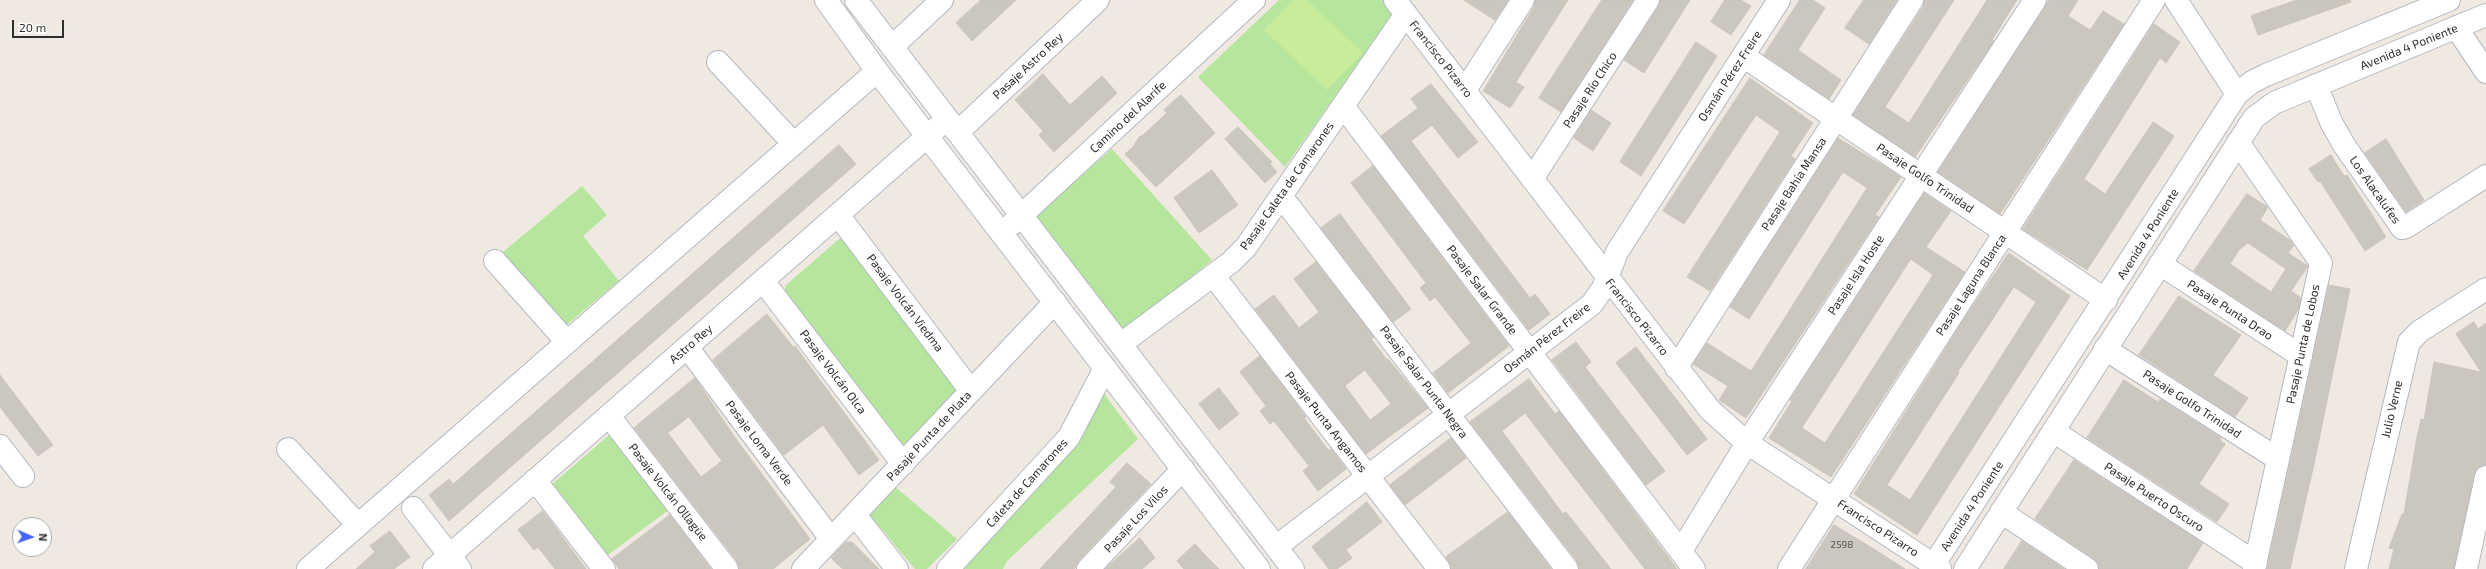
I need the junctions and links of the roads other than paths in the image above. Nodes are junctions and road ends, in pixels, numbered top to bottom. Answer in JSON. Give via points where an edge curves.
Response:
{"nodes":[{"id":1,"x":826,"y":0,"type":"edge"},
{"id":2,"x":856,"y":0,"type":"edge"},
{"id":3,"x":942,"y":0,"type":"edge"},
{"id":4,"x":1098,"y":0,"type":"edge"},
{"id":5,"x":1254,"y":0,"type":"edge"},
{"id":6,"x":1523,"y":0,"type":"edge"},
{"id":7,"x":1648,"y":0,"type":"edge"},
{"id":8,"x":1779,"y":0,"type":"edge"},
{"id":9,"x":1912,"y":0,"type":"edge"},
{"id":10,"x":2035,"y":0,"type":"edge"},
{"id":11,"x":2154,"y":0,"type":"edge"},
{"id":12,"x":2176,"y":0,"type":"edge"},
{"id":13,"x":2449,"y":0,"type":"edge"},
{"id":14,"x":1399,"y":4,"type":"edge"},
{"id":15,"x":2486,"y":15,"type":"edge"},
{"id":16,"x":2456,"y":27,"type":"junction"},
{"id":17,"x":892,"y":47,"type":"junction"},
{"id":18,"x":1743,"y":56,"type":"junction"},
{"id":19,"x":718,"y":62,"type":"dead end"},
{"id":20,"x":877,"y":71,"type":"junction"},
{"id":21,"x":2486,"y":72,"type":"edge"},
{"id":22,"x":2316,"y":85,"type":"junction"},
{"id":23,"x":1465,"y":90,"type":"junction"},
{"id":24,"x":2237,"y":94,"type":"junction"},
{"id":25,"x":1343,"y":106,"type":"junction"},
{"id":26,"x":1836,"y":118,"type":"junction"},
{"id":27,"x":953,"y":126,"type":"junction"},
{"id":28,"x":928,"y":136,"type":"junction"},
{"id":29,"x":2238,"y":142,"type":"junction"},
{"id":30,"x":794,"y":144,"type":"junction"},
{"id":31,"x":1921,"y":175,"type":"junction"},
{"id":32,"x":2486,"y":176,"type":"edge"},
{"id":33,"x":1532,"y":180,"type":"junction"},
{"id":34,"x":1281,"y":196,"type":"junction"},
{"id":35,"x":838,"y":215,"type":"junction"},
{"id":36,"x":1022,"y":215,"type":"junction"},
{"id":37,"x":2005,"y":232,"type":"junction"},
{"id":38,"x":1002,"y":233,"type":"junction"},
{"id":39,"x":494,"y":261,"type":"dead end"},
{"id":40,"x":2160,"y":264,"type":"junction"},
{"id":41,"x":1213,"y":275,"type":"junction"},
{"id":42,"x":1606,"y":277,"type":"junction"},
{"id":43,"x":763,"y":281,"type":"junction"},
{"id":44,"x":2486,"y":289,"type":"edge"},
{"id":45,"x":2106,"y":300,"type":"junction"},
{"id":46,"x":1055,"y":302,"type":"junction"},
{"id":47,"x":568,"y":342,"type":"junction"},
{"id":48,"x":1121,"y":344,"type":"junction"},
{"id":49,"x":687,"y":347,"type":"junction"},
{"id":50,"x":2106,"y":349,"type":"junction"},
{"id":51,"x":1529,"y":353,"type":"junction"},
{"id":52,"x":2301,"y":356,"type":"junction"},
{"id":53,"x":1105,"y":368,"type":"junction"},
{"id":54,"x":1676,"y":368,"type":"junction"},
{"id":55,"x":971,"y":391,"type":"junction"},
{"id":56,"x":1449,"y":414,"type":"junction"},
{"id":57,"x":609,"y":416,"type":"junction"},
{"id":58,"x":2053,"y":431,"type":"junction"},
{"id":59,"x":1747,"y":443,"type":"junction"},
{"id":60,"x":0,"y":446,"type":"edge"},
{"id":61,"x":288,"y":449,"type":"dead end"},
{"id":62,"x":2278,"y":459,"type":"junction"},
{"id":63,"x":903,"y":464,"type":"junction"},
{"id":64,"x":1182,"y":469,"type":"junction"},
{"id":65,"x":23,"y":476,"type":"dead end"},
{"id":66,"x":1368,"y":476,"type":"junction"},
{"id":67,"x":2486,"y":477,"type":"edge"},
{"id":68,"x":536,"y":480,"type":"junction"},
{"id":69,"x":1834,"y":499,"type":"junction"},
{"id":70,"x":413,"y":508,"type":"dead end"},
{"id":71,"x":2001,"y":512,"type":"junction"},
{"id":72,"x":855,"y":515,"type":"junction"},
{"id":73,"x":358,"y":525,"type":"junction"},
{"id":74,"x":2480,"y":536,"type":"edge"},
{"id":75,"x":831,"y":539,"type":"junction"},
{"id":76,"x":1276,"y":547,"type":"junction"},
{"id":77,"x":1681,"y":551,"type":"junction"},
{"id":78,"x":448,"y":565,"type":"edge"},
{"id":79,"x":1252,"y":566,"type":"edge"},
{"id":80,"x":2255,"y":566,"type":"edge"},
{"id":81,"x":1935,"y":568,"type":"edge"},
{"id":82,"x":308,"y":569,"type":"edge"},
{"id":83,"x":604,"y":569,"type":"edge"},
{"id":84,"x":728,"y":569,"type":"edge"},
{"id":85,"x":802,"y":569,"type":"edge"},
{"id":86,"x":897,"y":569,"type":"edge"},
{"id":87,"x":948,"y":569,"type":"edge"},
{"id":88,"x":1088,"y":569,"type":"edge"},
{"id":89,"x":1293,"y":569,"type":"edge"},
{"id":90,"x":1439,"y":569,"type":"edge"},
{"id":91,"x":1567,"y":569,"type":"edge"},
{"id":92,"x":1694,"y":569,"type":"edge"},
{"id":93,"x":1789,"y":569,"type":"edge"},
{"id":94,"x":1965,"y":569,"type":"edge"},
{"id":95,"x":2087,"y":569,"type":"edge"},
{"id":96,"x":2356,"y":569,"type":"edge"},
{"id":97,"x":2466,"y":569,"type":"edge"}],
"edges":[{"from":1,"to":20,"type":"street"},
{"from":2,"to":17,"type":"street"},
{"from":3,"to":17,"type":"street"},
{"from":4,"to":27,"type":"street","name":"Pasaje Astro Rey"},
{"from":5,"to":36,"type":"street","name":"Camino del Alarife"},
{"from":6,"to":23,"type":"street"},
{"from":7,"to":33,"type":"street","name":"Pasaje Río Chico"},
{"from":8,"to":18,"type":"street","name":"Osmán Pérez Freire"},
{"from":9,"to":26,"type":"street","name":"Pasaje Bahía Mansa"},
{"from":10,"to":31,"type":"street","name":"Pasaje Isla Hoste"},
{"from":11,"to":37,"type":"street","name":"Pasaje Laguna Blanca"},
{"from":12,"to":24,"type":"street"},
{"from":13,"to":24,"type":"street","name":"Avenida 4 Poniente","via":[[2266,75]]},
{"from":14,"to":23,"type":"street","name":"Francisco Pizarro"},
{"from":14,"to":25,"type":"street","name":"Pasaje Caleta de Camarones"},
{"from":15,"to":16,"type":"street","name":"Avenida 4 Poniente"},
{"from":16,"to":21,"type":"street"},
{"from":16,"to":22,"type":"street","name":"Avenida 4 Poniente"},
{"from":17,"to":27,"type":"street"},
{"from":18,"to":26,"type":"street","name":"Pasaje Golfo Trinidad"},
{"from":18,"to":42,"type":"street","name":"Osmán Pérez Freire","via":[[1616,252]]},
{"from":19,"to":30,"type":"street"},
{"from":20,"to":28,"type":"street"},
{"from":20,"to":30,"type":"street"},
{"from":22,"to":29,"type":"street","name":"Avenida 4 Poniente","via":[[2262,110],[2251,121]]},
{"from":22,"to":32,"type":"street","name":"Los Alacalufes","via":[[2344,145],[2402,228]]},
{"from":23,"to":33,"type":"street","name":"Francisco Pizarro"},
{"from":24,"to":45,"type":"street","name":"Avenida 4 Poniente"},
{"from":25,"to":34,"type":"street","name":"Pasaje Caleta de Camarones"},
{"from":25,"to":51,"type":"street","name":"Pasaje Salar Grande"},
{"from":26,"to":31,"type":"street","name":"Pasaje Golfo Trinidad"},
{"from":26,"to":54,"type":"street","name":"Pasaje Bahía Mansa"},
{"from":27,"to":28,"type":"street","name":"Astro Rey"},
{"from":27,"to":36,"type":"street"},
{"from":28,"to":35,"type":"street","name":"Astro Rey"},
{"from":28,"to":38,"type":"street"},
{"from":29,"to":40,"type":"street","name":"Avenida 4 Poniente"},
{"from":29,"to":52,"type":"street","name":"Pasaje Punta de Lobos","via":[[2321,263]]},
{"from":30,"to":47,"type":"street"},
{"from":31,"to":37,"type":"street","name":"Pasaje Golfo Trinidad"},
{"from":31,"to":59,"type":"street","name":"Pasaje Isla Hoste"},
{"from":33,"to":42,"type":"street","name":"Francisco Pizarro"},
{"from":34,"to":41,"type":"street","name":"Pasaje Caleta de Camarones","via":[[1246,247]]},
{"from":34,"to":56,"type":"street","name":"Pasaje Salar Punta Negra"},
{"from":35,"to":43,"type":"street","name":"Astro Rey"},
{"from":35,"to":55,"type":"street","name":"Pasaje Volcán Viedma"},
{"from":36,"to":38,"type":"street","name":"Camino del Alarife"},
{"from":36,"to":48,"type":"street"},
{"from":37,"to":45,"type":"street","name":"Pasaje Golfo Trinidad"},
{"from":37,"to":69,"type":"street","name":"Pasaje Laguna Blanca"},
{"from":38,"to":46,"type":"street"},
{"from":39,"to":47,"type":"street"},
{"from":40,"to":50,"type":"street","name":"Avenida 4 Poniente"},
{"from":40,"to":52,"type":"street","name":"Pasaje Punta Drao"},
{"from":41,"to":48,"type":"street","name":"Pasaje Caleta de Camarones"},
{"from":41,"to":66,"type":"street","name":"Pasaje Punta Angamos"},
{"from":42,"to":51,"type":"street","name":"Osmán Pérez Freire","via":[[1597,298],[1586,310]]},
{"from":42,"to":54,"type":"street","name":"Francisco Pizarro"},
{"from":43,"to":49,"type":"street","name":"Astro Rey"},
{"from":43,"to":63,"type":"street","name":"Pasaje Volcán Olca"},
{"from":44,"to":96,"type":"street","name":"Julio Verne","via":[[2420,331],[2409,342]]},
{"from":45,"to":81,"type":"street","name":"Avenida 4 Poniente"},
{"from":46,"to":53,"type":"street"},
{"from":46,"to":55,"type":"street","name":"Pasaje Punta de Plata"},
{"from":47,"to":73,"type":"street"},
{"from":48,"to":76,"type":"street"},
{"from":49,"to":57,"type":"street","name":"Astro Rey"},
{"from":49,"to":75,"type":"street","name":"Pasaje Loma Verde"},
{"from":50,"to":58,"type":"street","name":"Avenida 4 Poniente"},
{"from":50,"to":62,"type":"street","name":"Pasaje Golfo Trinidad"},
{"from":51,"to":56,"type":"street","name":"Osmán Pérez Freire"},
{"from":51,"to":77,"type":"street","name":"Pasaje Salar Grande"},
{"from":52,"to":62,"type":"street","name":"Pasaje Punta de Lobos"},
{"from":53,"to":64,"type":"street"},
{"from":53,"to":87,"type":"street","name":"Caleta de Camarones","via":[[1069,437]]},
{"from":54,"to":59,"type":"street","name":"Francisco Pizarro","via":[[1710,410]]},
{"from":55,"to":63,"type":"street","name":"Pasaje Punta de Plata"},
{"from":56,"to":66,"type":"street","name":"Osmán Pérez Freire"},
{"from":56,"to":91,"type":"street","name":"Pasaje Salar Punta Negra"},
{"from":57,"to":68,"type":"street","name":"Astro Rey"},
{"from":57,"to":84,"type":"street","name":"Pasaje Volcán Ollagüe"},
{"from":58,"to":71,"type":"street","name":"Avenida 4 Poniente"},
{"from":58,"to":80,"type":"street","name":"Pasaje Puerto Oscuro"},
{"from":59,"to":69,"type":"street","name":"Francisco Pizarro"},
{"from":59,"to":77,"type":"street","name":"Pasaje Isla Hoste"},
{"from":60,"to":65,"type":"street"},
{"from":61,"to":73,"type":"street"},
{"from":62,"to":80,"type":"street","name":"Pasaje Punta de Lobos"},
{"from":63,"to":72,"type":"street","name":"Pasaje Punta de Plata"},
{"from":64,"to":79,"type":"street"},
{"from":64,"to":88,"type":"street","name":"Pasaje Los Vilos"},
{"from":66,"to":76,"type":"street","name":"Osmán Pérez Freire"},
{"from":66,"to":90,"type":"street","name":"Pasaje Punta Angamos"},
{"from":67,"to":74,"type":"street"},
{"from":68,"to":78,"type":"street","name":"Astro Rey"},
{"from":68,"to":83,"type":"street"},
{"from":69,"to":81,"type":"street","name":"Francisco Pizarro"},
{"from":69,"to":93,"type":"street","name":"Pasaje Laguna Blanca"},
{"from":70,"to":78,"type":"street"},
{"from":71,"to":94,"type":"street","name":"Avenida 4 Poniente"},
{"from":71,"to":95,"type":"street"},
{"from":72,"to":75,"type":"street","name":"Pasaje Punta de Plata"},
{"from":72,"to":86,"type":"street"},
{"from":73,"to":82,"type":"street"},
{"from":74,"to":97,"type":"street"},
{"from":75,"to":85,"type":"street","name":"Pasaje Punta de Plata"},
{"from":76,"to":89,"type":"street"},
{"from":77,"to":92,"type":"street","name":"Pasaje Salar Grande"}]}
